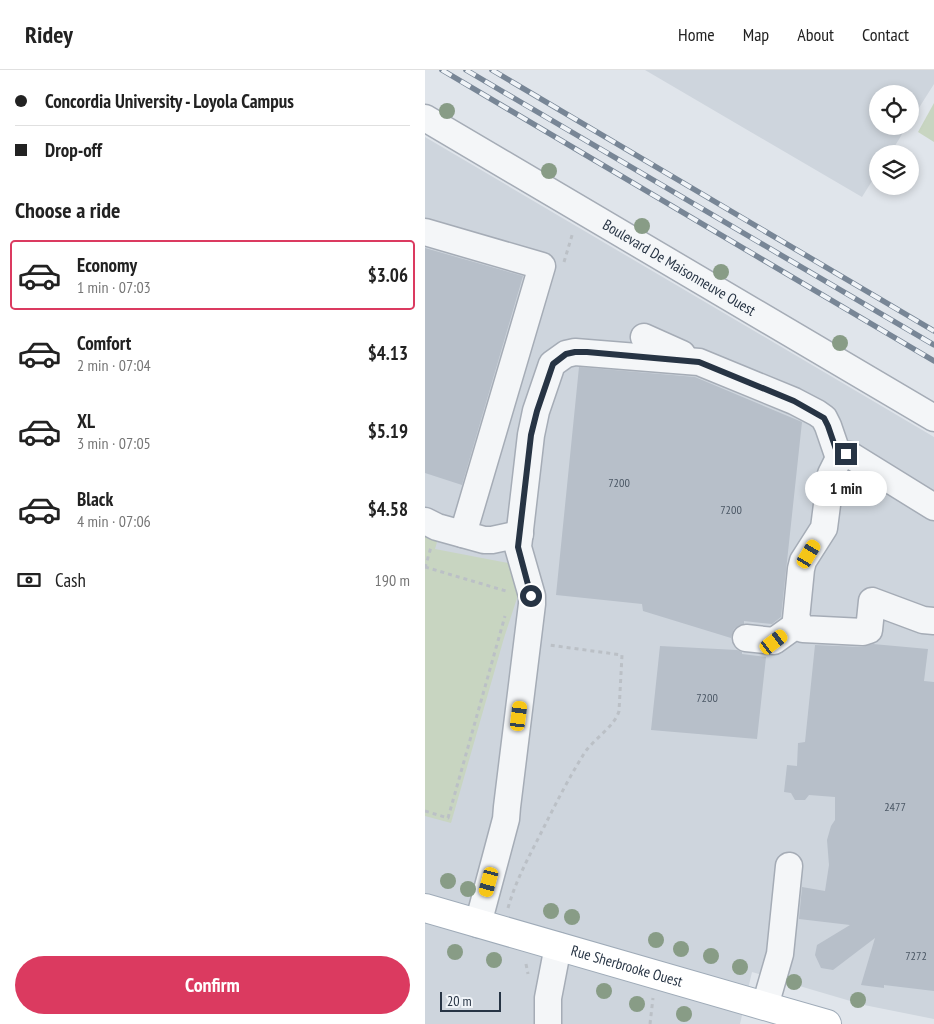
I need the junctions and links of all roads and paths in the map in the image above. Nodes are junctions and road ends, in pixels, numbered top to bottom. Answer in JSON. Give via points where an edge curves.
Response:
{"nodes":[{"id":1,"x":425,"y":118,"type":"edge"},
{"id":2,"x":574,"y":227,"type":"dead end"},
{"id":3,"x":425,"y":232,"type":"edge"},
{"id":4,"x":563,"y":265,"type":"dead end"},
{"id":5,"x":644,"y":337,"type":"dead end"},
{"id":6,"x":699,"y":362,"type":"junction"},
{"id":7,"x":934,"y":418,"type":"edge"},
{"id":8,"x":839,"y":458,"type":"junction"},
{"id":9,"x":934,"y":507,"type":"edge"},
{"id":10,"x":425,"y":522,"type":"edge"},
{"id":11,"x":463,"y":534,"type":"junction"},
{"id":12,"x":520,"y":534,"type":"junction"},
{"id":13,"x":425,"y":568,"type":"edge"},
{"id":14,"x":513,"y":593,"type":"dead end"},
{"id":15,"x":507,"y":610,"type":"dead end"},
{"id":16,"x":934,"y":621,"type":"edge"},
{"id":17,"x":799,"y":623,"type":"junction"},
{"id":18,"x":745,"y":638,"type":"dead end"},
{"id":19,"x":547,"y":645,"type":"dead end"},
{"id":20,"x":425,"y":811,"type":"edge"},
{"id":21,"x":789,"y":866,"type":"dead end"},
{"id":22,"x":510,"y":904,"type":"dead end"},
{"id":23,"x":425,"y":908,"type":"edge"},
{"id":24,"x":479,"y":924,"type":"junction"},
{"id":25,"x":559,"y":946,"type":"junction"},
{"id":26,"x":652,"y":1000,"type":"dead end"},
{"id":27,"x":765,"y":1006,"type":"junction"},
{"id":28,"x":548,"y":1024,"type":"edge"},
{"id":29,"x":650,"y":1024,"type":"edge"},
{"id":30,"x":827,"y":1024,"type":"edge"}],
"edges":[{"from":1,"to":7,"type":"street","name":"Boulevard De Maisonneuve Ouest"},
{"from":2,"to":4,"type":"path"},
{"from":3,"to":11,"type":"street","via":[[542,266]]},
{"from":5,"to":6,"type":"street"},
{"from":6,"to":8,"type":"street","via":[[817,413],[828,426]]},
{"from":6,"to":12,"type":"street","via":[[575,352],[566,354],[553,364],[531,435]]},
{"from":8,"to":9,"type":"street","via":[[850,455]]},
{"from":8,"to":17,"type":"street","via":[[831,474],[824,528],[801,569],[796,619]]},
{"from":10,"to":11,"type":"street"},
{"from":11,"to":12,"type":"street","via":[[484,540]]},
{"from":12,"to":24,"type":"street","via":[[518,547],[531,596],[529,632],[506,819]]},
{"from":13,"to":14,"type":"path"},
{"from":15,"to":20,"type":"path","via":[[448,818]]},
{"from":16,"to":17,"type":"street","via":[[872,601],[869,630],[803,629]]},
{"from":17,"to":18,"type":"street","via":[[774,642]]},
{"from":19,"to":22,"type":"path","via":[[622,655],[619,711],[570,777],[529,855]]},
{"from":21,"to":27,"type":"street","via":[[780,954]]},
{"from":23,"to":24,"type":"main road","name":"Rue Sherbrooke Ouest"},
{"from":24,"to":25,"type":"main road","name":"Rue Sherbrooke Ouest"},
{"from":25,"to":27,"type":"main road","name":"Rue Sherbrooke Ouest"},
{"from":25,"to":28,"type":"street","via":[[548,998]]},
{"from":26,"to":29,"type":"path"},
{"from":27,"to":30,"type":"main road","name":"Rue Sherbrooke Ouest"}]}
